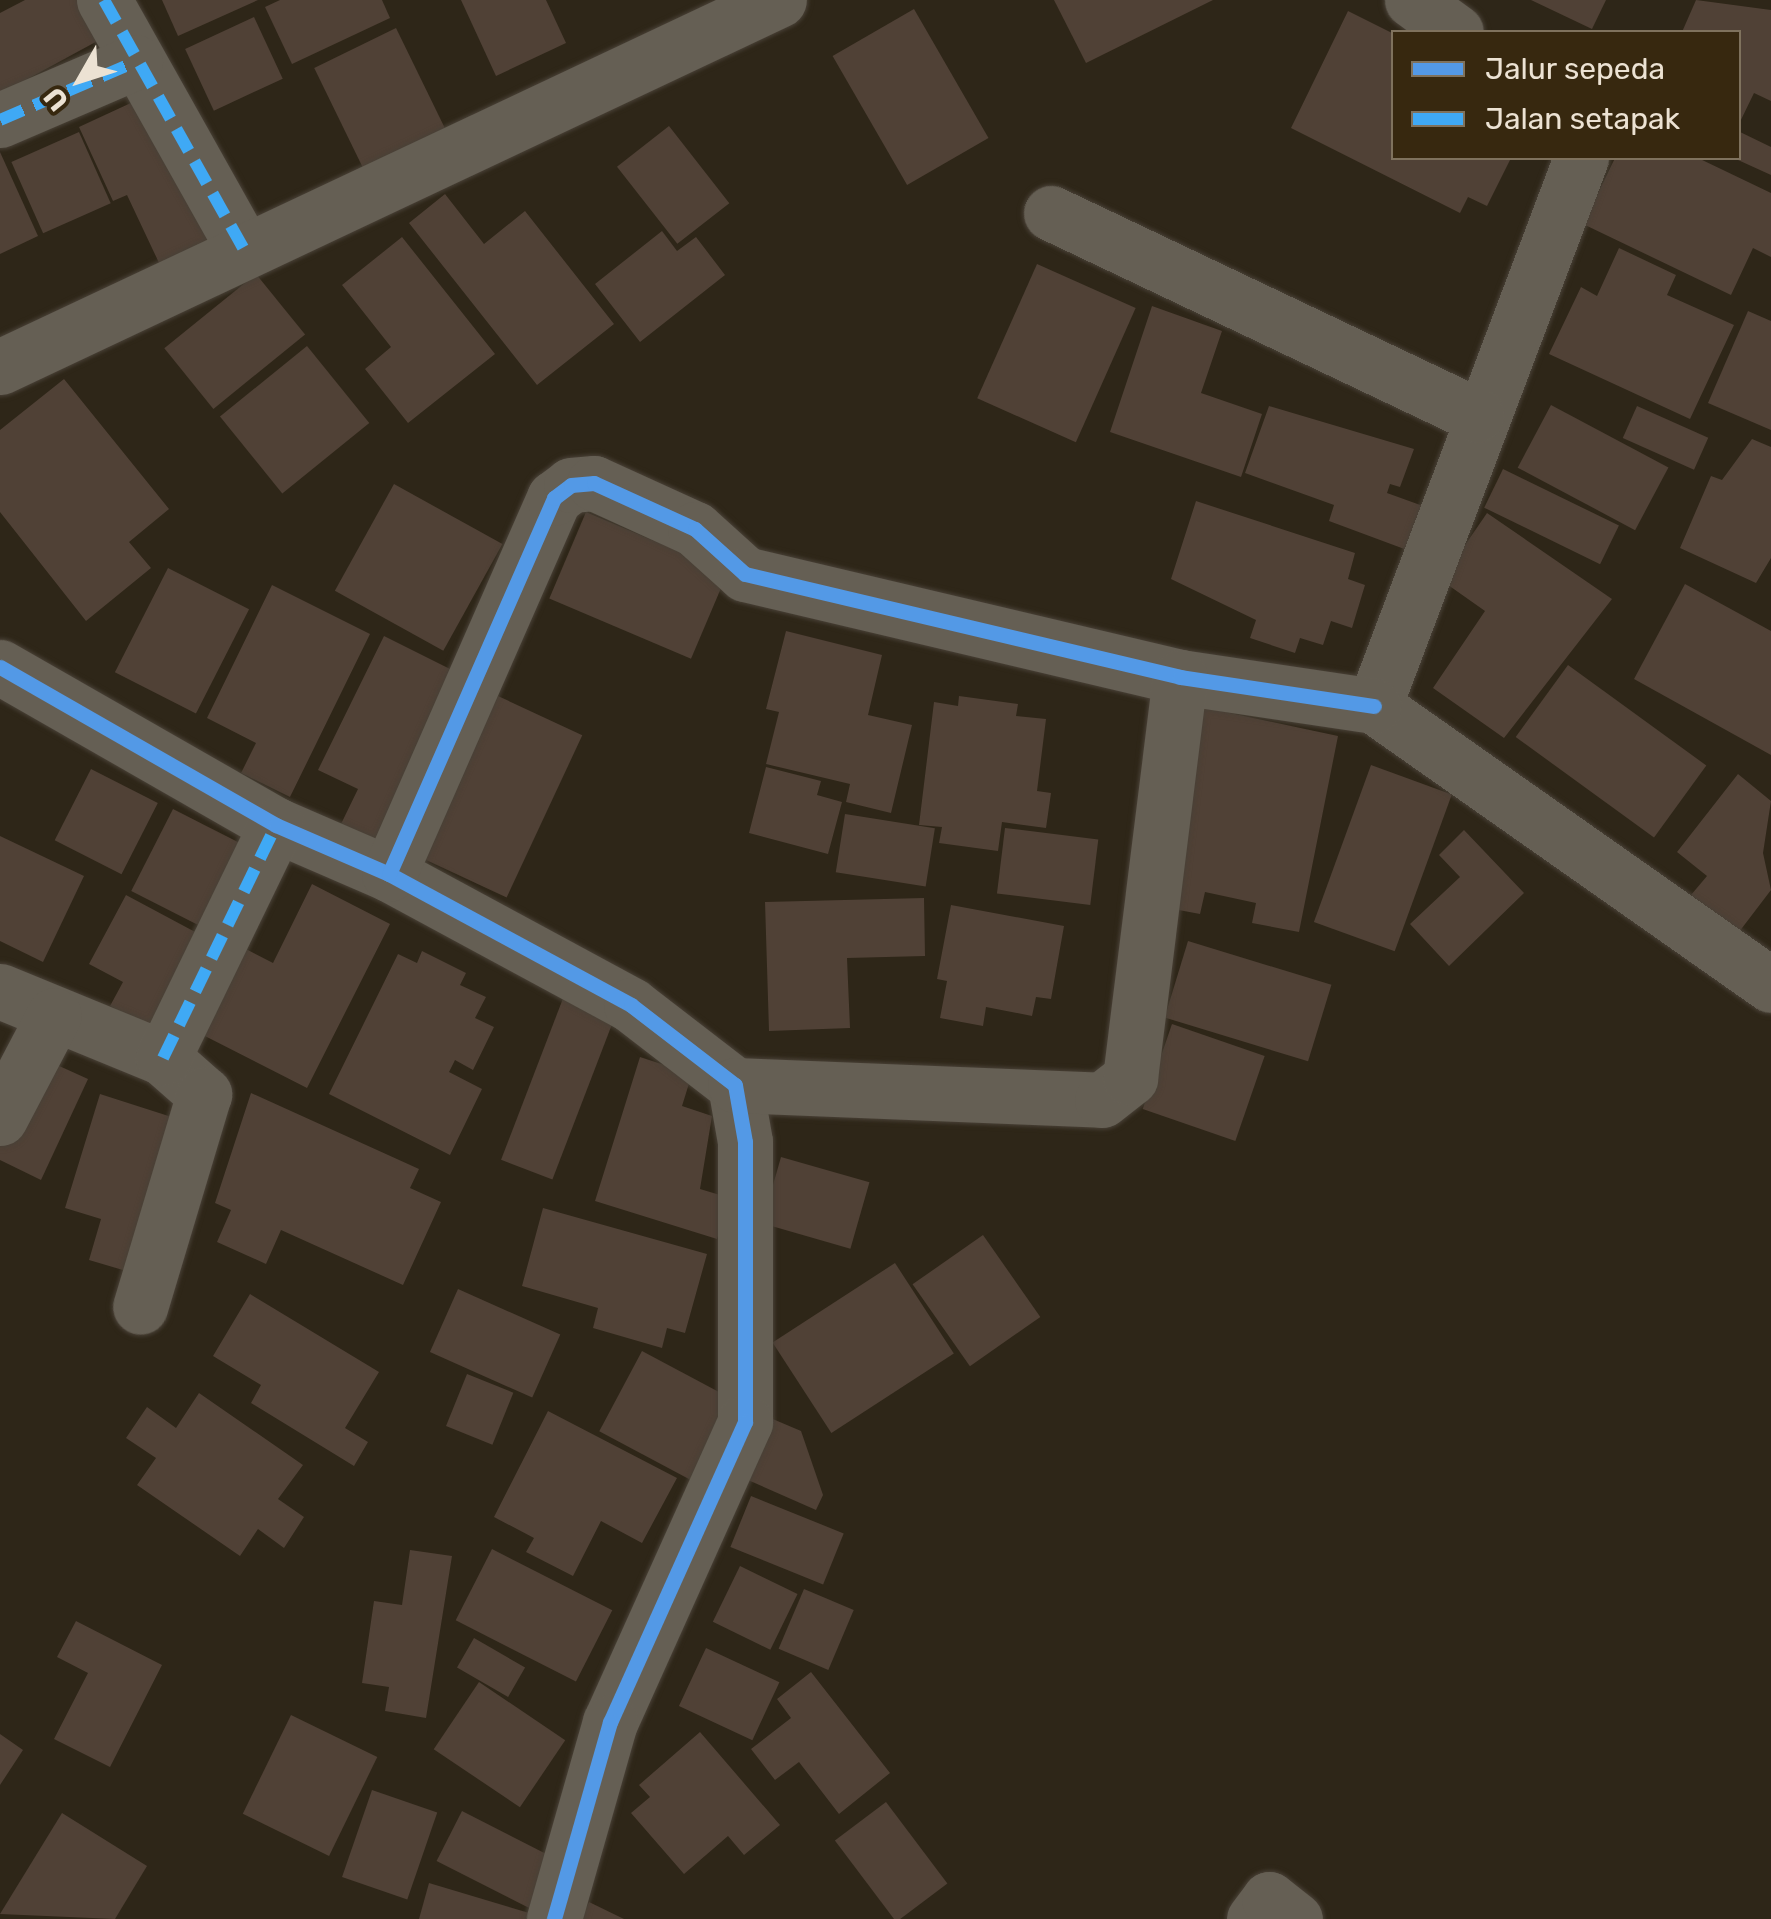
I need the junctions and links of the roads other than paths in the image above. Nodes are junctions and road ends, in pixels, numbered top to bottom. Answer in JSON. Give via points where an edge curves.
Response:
{"nodes":[{"id":1,"x":104,"y":0,"type":"edge"},
{"id":2,"x":780,"y":0,"type":"edge"},
{"id":3,"x":1412,"y":0,"type":"edge"},
{"id":4,"x":1453,"y":30,"type":"edge"},
{"id":5,"x":134,"y":62,"type":"junction"},
{"id":6,"x":0,"y":120,"type":"edge"},
{"id":7,"x":1580,"y":160,"type":"edge"},
{"id":8,"x":1051,"y":213,"type":"dead end"},
{"id":9,"x":242,"y":248,"type":"junction"},
{"id":10,"x":0,"y":367,"type":"edge"},
{"id":11,"x":1476,"y":415,"type":"junction"},
{"id":12,"x":0,"y":667,"type":"edge"},
{"id":13,"x":1180,"y":677,"type":"junction"},
{"id":14,"x":1374,"y":706,"type":"junction"},
{"id":15,"x":276,"y":825,"type":"junction"},
{"id":16,"x":389,"y":874,"type":"junction"},
{"id":17,"x":1771,"y":985,"type":"edge"},
{"id":18,"x":0,"y":991,"type":"edge"},
{"id":19,"x":54,"y":1015,"type":"junction"},
{"id":20,"x":163,"y":1058,"type":"junction"},
{"id":21,"x":735,"y":1085,"type":"junction"},
{"id":22,"x":0,"y":1118,"type":"edge"},
{"id":23,"x":140,"y":1307,"type":"dead end"},
{"id":24,"x":554,"y":1919,"type":"edge"},
{"id":25,"x":1254,"y":1919,"type":"edge"},
{"id":26,"x":1295,"y":1919,"type":"edge"}],
"edges":[{"from":1,"to":5,"type":"street"},
{"from":2,"to":9,"type":"street"},
{"from":3,"to":4,"type":"street"},
{"from":5,"to":6,"type":"street"},
{"from":5,"to":9,"type":"street"},
{"from":7,"to":11,"type":"street"},
{"from":8,"to":11,"type":"street"},
{"from":9,"to":10,"type":"street"},
{"from":11,"to":14,"type":"street"},
{"from":12,"to":15,"type":"street"},
{"from":13,"to":14,"type":"street"},
{"from":13,"to":16,"type":"street","via":[[746,574],[696,529],[594,483],[571,485],[554,498]]},
{"from":13,"to":21,"type":"street","via":[[1130,1078],[1102,1100]]},
{"from":14,"to":17,"type":"street"},
{"from":15,"to":16,"type":"street"},
{"from":15,"to":20,"type":"street"},
{"from":16,"to":21,"type":"street","via":[[631,1005]]},
{"from":18,"to":19,"type":"street"},
{"from":19,"to":20,"type":"street"},
{"from":19,"to":22,"type":"street"},
{"from":20,"to":23,"type":"street","via":[[207,1106]]},
{"from":21,"to":24,"type":"street","via":[[748,1252],[744,1422],[610,1722]]},
{"from":25,"to":26,"type":"street","via":[[1269,1899]]}]}
